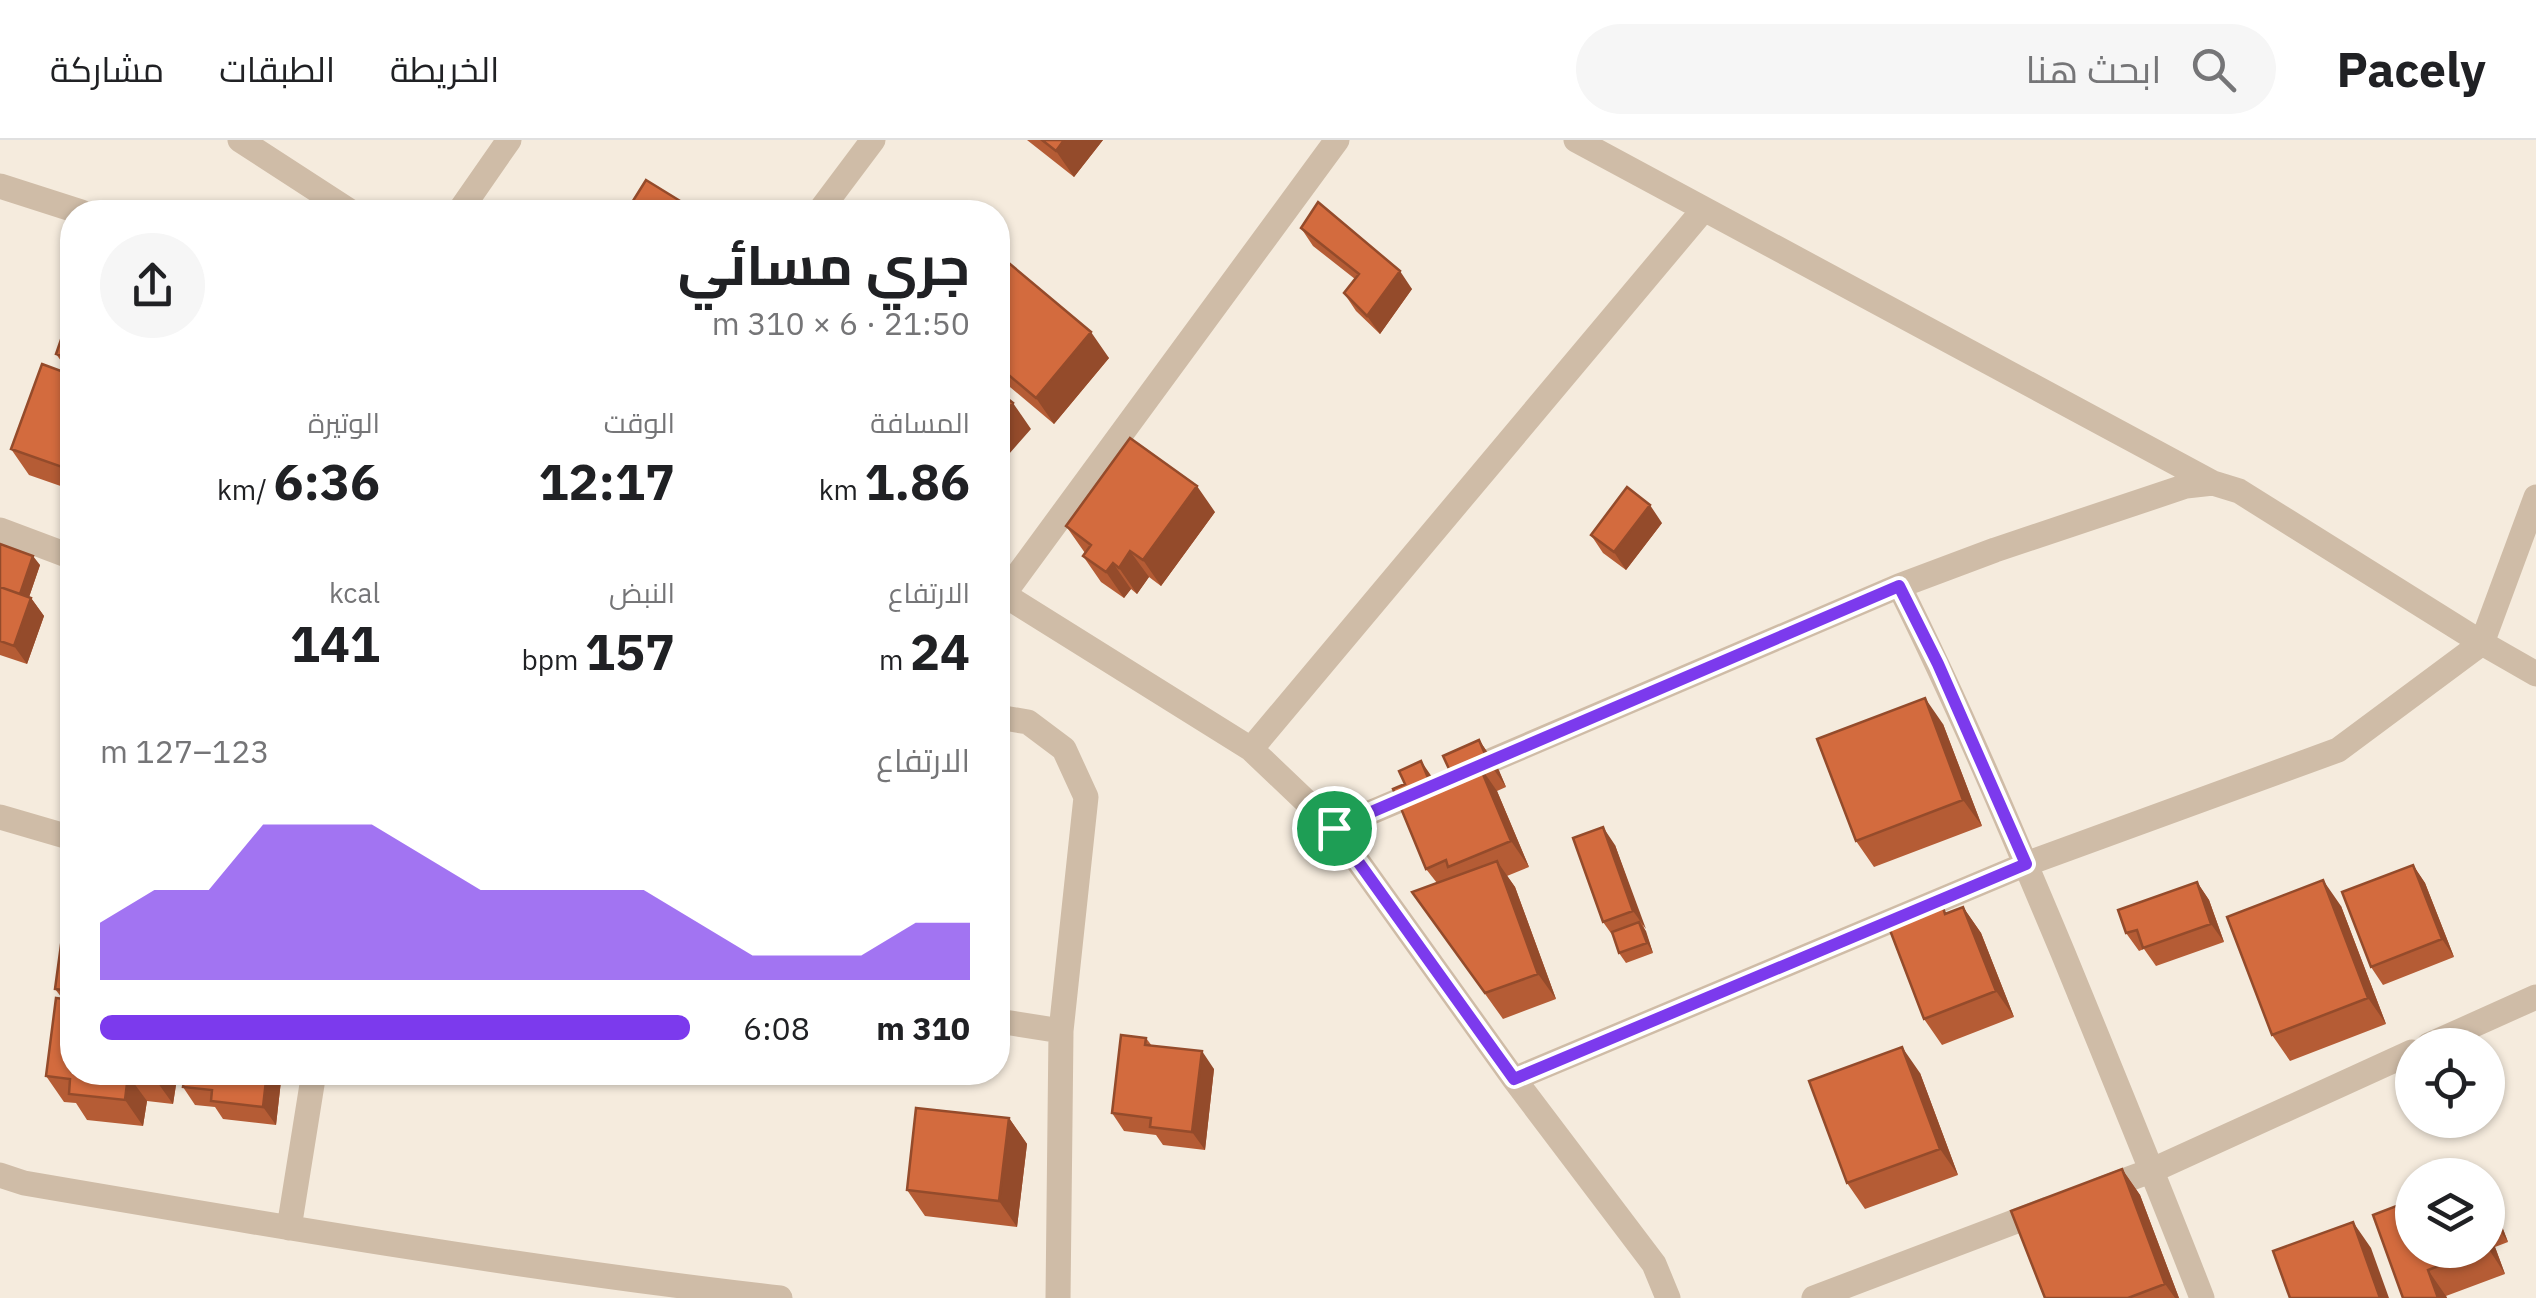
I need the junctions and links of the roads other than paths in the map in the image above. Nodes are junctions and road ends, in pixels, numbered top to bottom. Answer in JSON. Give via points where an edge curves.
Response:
{"nodes":[{"id":1,"x":240,"y":140,"type":"edge"},
{"id":2,"x":508,"y":140,"type":"edge"},
{"id":3,"x":873,"y":140,"type":"edge"},
{"id":4,"x":1337,"y":140,"type":"edge"},
{"id":5,"x":1576,"y":140,"type":"edge"},
{"id":6,"x":0,"y":186,"type":"edge"},
{"id":7,"x":332,"y":200,"type":"edge"},
{"id":8,"x":467,"y":200,"type":"edge"},
{"id":9,"x":828,"y":200,"type":"edge"},
{"id":10,"x":60,"y":205,"type":"edge"},
{"id":11,"x":1704,"y":208,"type":"junction"},
{"id":12,"x":2214,"y":483,"type":"junction"},
{"id":13,"x":2536,"y":497,"type":"edge"},
{"id":14,"x":0,"y":530,"type":"edge"},
{"id":15,"x":60,"y":552,"type":"edge"},
{"id":16,"x":1010,"y":580,"type":"edge"},
{"id":17,"x":1899,"y":586,"type":"junction"},
{"id":18,"x":1010,"y":599,"type":"edge"},
{"id":19,"x":2482,"y":644,"type":"junction"},
{"id":20,"x":2536,"y":674,"type":"edge"},
{"id":21,"x":1010,"y":719,"type":"edge"},
{"id":22,"x":1250,"y":749,"type":"junction"},
{"id":23,"x":0,"y":817,"type":"edge"},
{"id":24,"x":1334,"y":828,"type":"junction"},
{"id":25,"x":60,"y":834,"type":"edge"},
{"id":26,"x":2026,"y":864,"type":"junction"},
{"id":27,"x":2536,"y":997,"type":"edge"},
{"id":28,"x":1010,"y":1023,"type":"edge"},
{"id":29,"x":2467,"y":1028,"type":"edge"},
{"id":30,"x":1062,"y":1031,"type":"junction"},
{"id":31,"x":2395,"y":1060,"type":"edge"},
{"id":32,"x":1514,"y":1079,"type":"junction"},
{"id":33,"x":312,"y":1085,"type":"edge"},
{"id":34,"x":2152,"y":1170,"type":"junction"},
{"id":35,"x":0,"y":1174,"type":"edge"},
{"id":36,"x":290,"y":1228,"type":"junction"},
{"id":37,"x":780,"y":1298,"type":"edge"},
{"id":38,"x":1058,"y":1298,"type":"edge"},
{"id":39,"x":1668,"y":1298,"type":"edge"},
{"id":40,"x":1814,"y":1298,"type":"edge"},
{"id":41,"x":2202,"y":1298,"type":"edge"}],
"edges":[{"from":1,"to":7,"type":"street"},
{"from":2,"to":8,"type":"street"},
{"from":3,"to":9,"type":"street"},
{"from":4,"to":16,"type":"street"},
{"from":5,"to":11,"type":"street"},
{"from":6,"to":10,"type":"street"},
{"from":11,"to":12,"type":"street"},
{"from":11,"to":22,"type":"street"},
{"from":12,"to":17,"type":"street","via":[[2186,486]]},
{"from":12,"to":19,"type":"street","via":[[2239,491]]},
{"from":13,"to":19,"type":"street"},
{"from":14,"to":15,"type":"street"},
{"from":17,"to":24,"type":"street"},
{"from":17,"to":26,"type":"street"},
{"from":18,"to":22,"type":"street"},
{"from":19,"to":20,"type":"street"},
{"from":19,"to":26,"type":"street","via":[[2338,750]]},
{"from":21,"to":30,"type":"street","via":[[1028,722],[1064,749],[1086,797]]},
{"from":22,"to":24,"type":"street"},
{"from":23,"to":25,"type":"street"},
{"from":24,"to":32,"type":"street"},
{"from":26,"to":32,"type":"street"},
{"from":26,"to":34,"type":"street"},
{"from":27,"to":29,"type":"street"},
{"from":28,"to":30,"type":"street"},
{"from":30,"to":38,"type":"street"},
{"from":31,"to":34,"type":"street"},
{"from":32,"to":39,"type":"street","via":[[1654,1264]]},
{"from":33,"to":36,"type":"street"},
{"from":34,"to":40,"type":"street"},
{"from":34,"to":41,"type":"street"},
{"from":35,"to":36,"type":"street","via":[[24,1184]]},
{"from":36,"to":37,"type":"street"}]}
